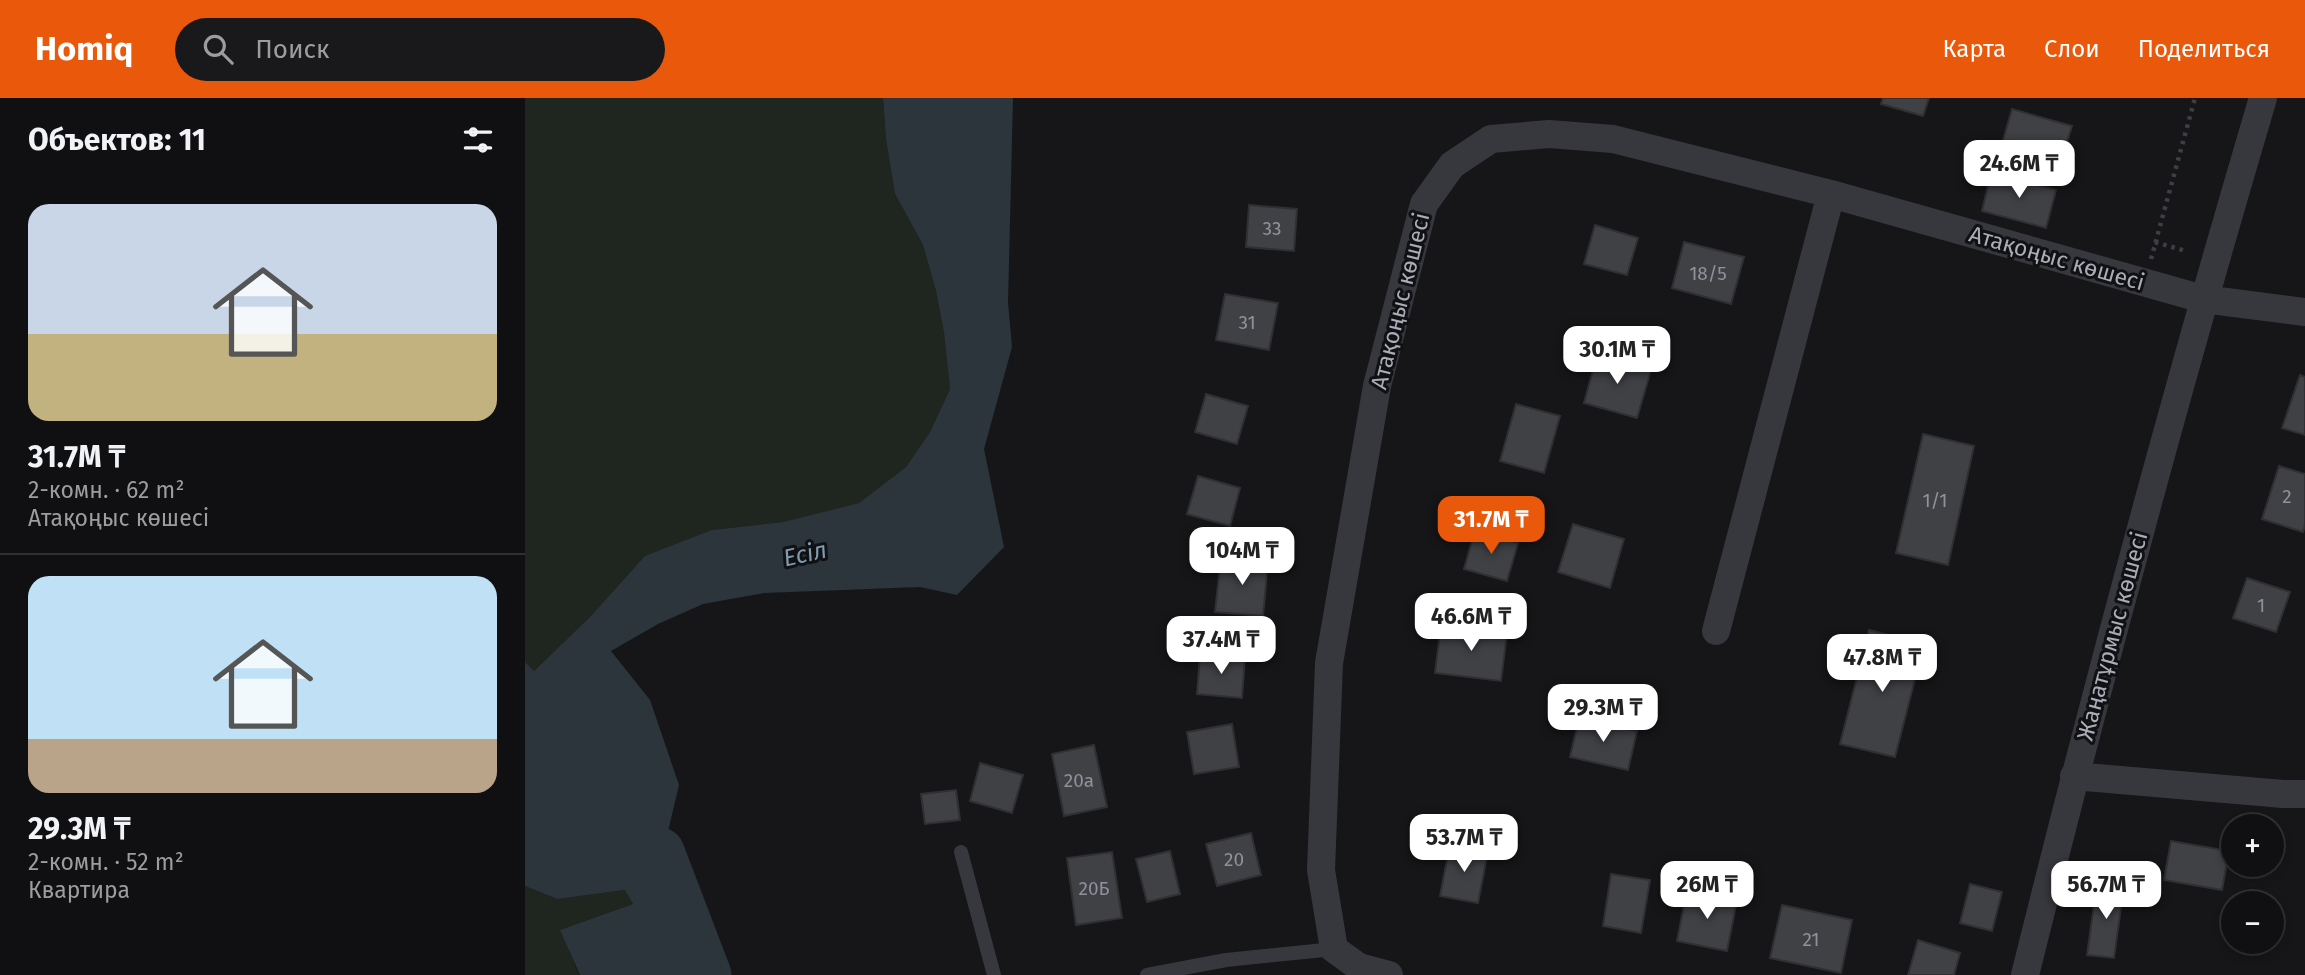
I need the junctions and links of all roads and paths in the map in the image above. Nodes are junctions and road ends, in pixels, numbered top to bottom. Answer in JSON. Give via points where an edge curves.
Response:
{"nodes":[{"id":1,"x":2195,"y":98,"type":"edge"},
{"id":2,"x":2263,"y":98,"type":"edge"},
{"id":3,"x":1831,"y":194,"type":"junction"},
{"id":4,"x":2155,"y":242,"type":"junction"},
{"id":5,"x":2186,"y":251,"type":"dead end"},
{"id":6,"x":2144,"y":282,"type":"junction"},
{"id":7,"x":2203,"y":299,"type":"junction"},
{"id":8,"x":2305,"y":312,"type":"edge"},
{"id":9,"x":1716,"y":631,"type":"dead end"},
{"id":10,"x":2074,"y":776,"type":"junction"},
{"id":11,"x":2305,"y":794,"type":"edge"},
{"id":12,"x":961,"y":852,"type":"dead end"},
{"id":13,"x":1334,"y":949,"type":"junction"},
{"id":14,"x":994,"y":975,"type":"edge"},
{"id":15,"x":1147,"y":975,"type":"edge"},
{"id":16,"x":1389,"y":975,"type":"edge"},
{"id":17,"x":2025,"y":975,"type":"edge"}],
"edges":[{"from":1,"to":4,"type":"path"},
{"from":2,"to":7,"type":"street","name":"Жаңатұрмыс көшесі"},
{"from":3,"to":6,"type":"street","name":"Атақоңыс көшесі"},
{"from":3,"to":9,"type":"street"},
{"from":3,"to":13,"type":"street","name":"Атақоңыс көшесі","via":[[1613,139],[1549,134],[1491,139],[1452,165],[1424,204],[1377,386],[1329,663],[1321,870]]},
{"from":4,"to":5,"type":"path"},
{"from":4,"to":6,"type":"path"},
{"from":6,"to":7,"type":"street","name":"Атақоңыс көшесі"},
{"from":7,"to":8,"type":"street"},
{"from":7,"to":10,"type":"street","name":"Жаңатұрмыс көшесі"},
{"from":10,"to":11,"type":"street"},
{"from":10,"to":17,"type":"street","name":"Жаңатұрмыс көшесі"},
{"from":12,"to":14,"type":"lane"},
{"from":13,"to":15,"type":"lane","via":[[1226,960]]},
{"from":13,"to":16,"type":"street","via":[[1359,967]]}]}
